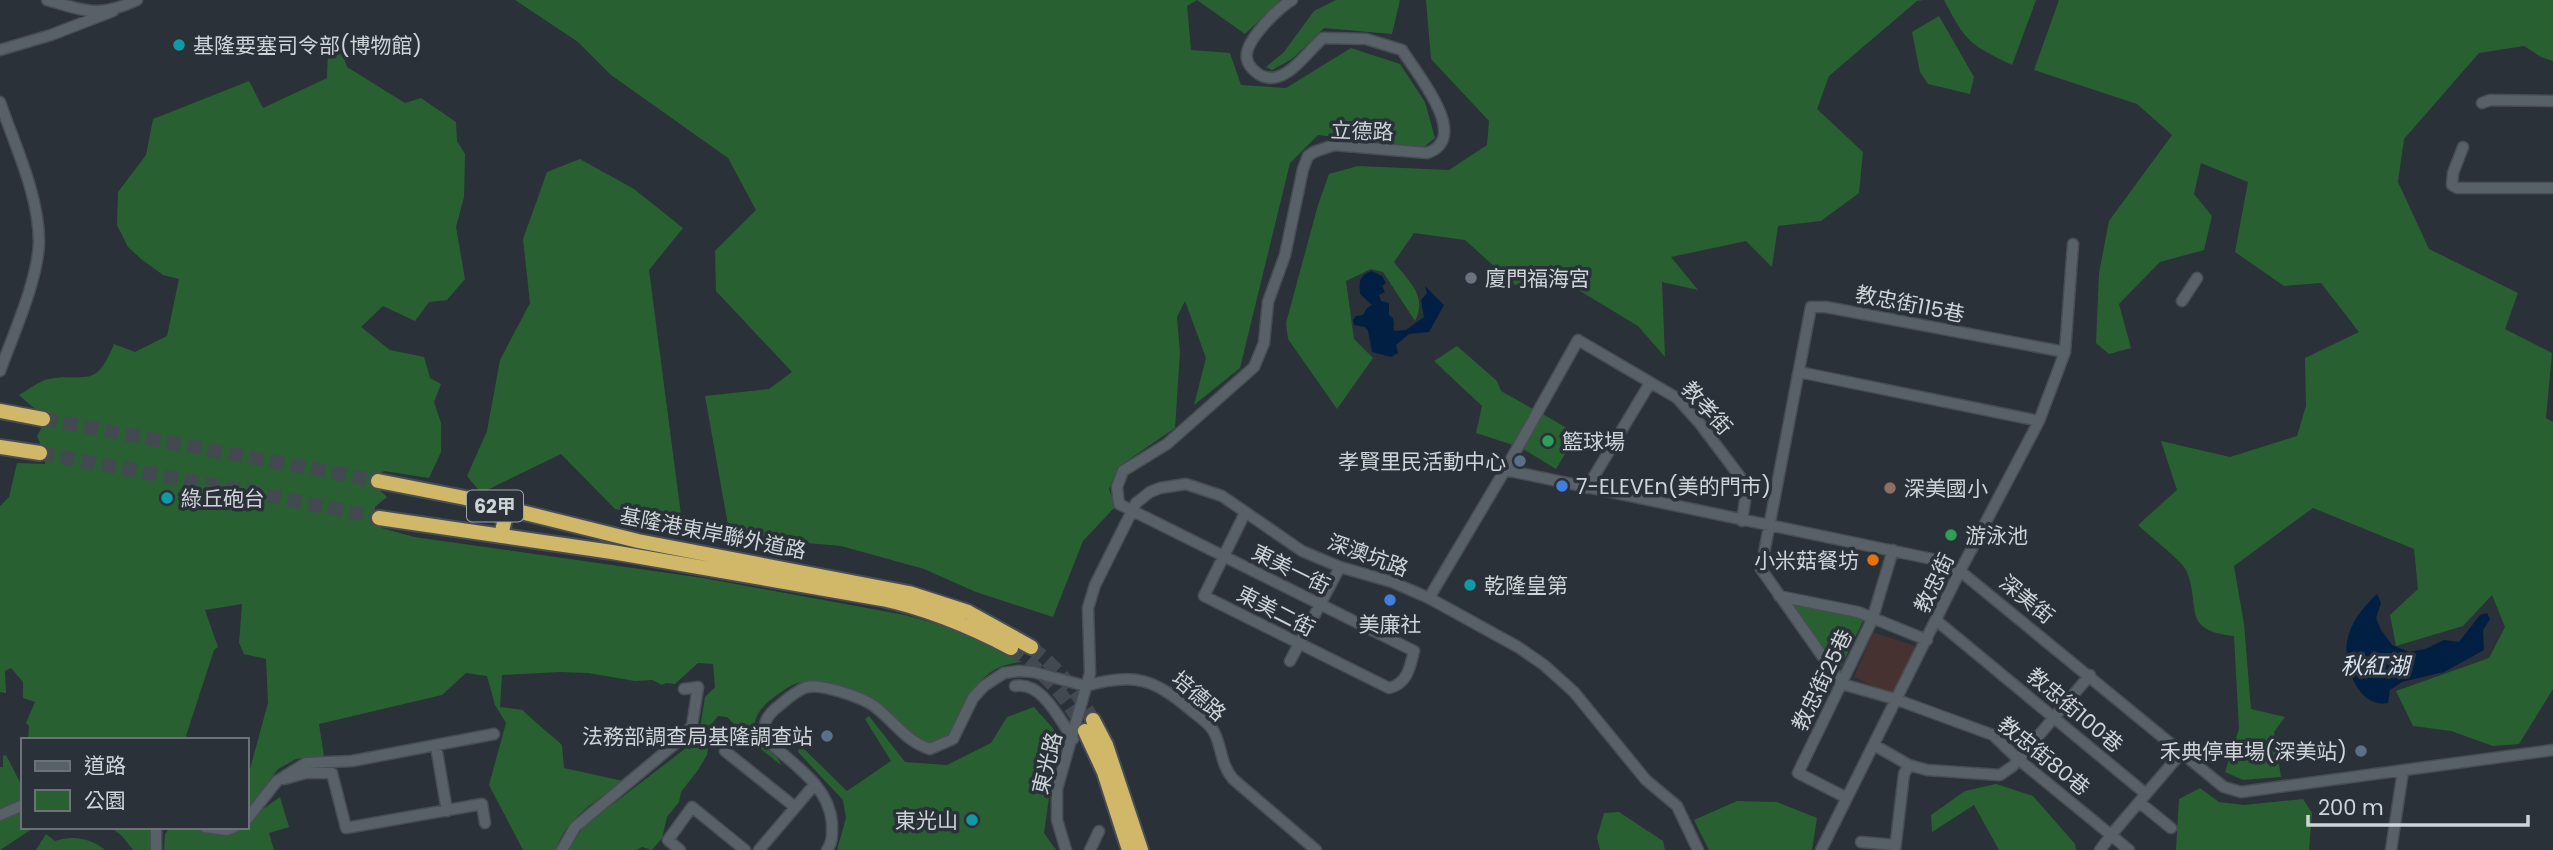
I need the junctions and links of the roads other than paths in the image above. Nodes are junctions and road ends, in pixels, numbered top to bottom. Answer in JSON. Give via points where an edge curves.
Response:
{"nodes":[{"id":1,"x":47,"y":0,"type":"edge"},
{"id":2,"x":136,"y":0,"type":"edge"},
{"id":3,"x":1292,"y":0,"type":"edge"},
{"id":4,"x":77,"y":9,"type":"junction"},
{"id":5,"x":113,"y":11,"type":"junction"},
{"id":6,"x":76,"y":26,"type":"junction"},
{"id":7,"x":0,"y":50,"type":"edge"},
{"id":8,"x":2553,"y":101,"type":"edge"},
{"id":9,"x":0,"y":102,"type":"edge"},
{"id":10,"x":2482,"y":103,"type":"dead end"},
{"id":11,"x":2463,"y":147,"type":"dead end"},
{"id":12,"x":2553,"y":188,"type":"edge"},
{"id":13,"x":2073,"y":244,"type":"dead end"},
{"id":14,"x":2197,"y":278,"type":"dead end"},
{"id":15,"x":2182,"y":301,"type":"dead end"},
{"id":16,"x":2065,"y":352,"type":"junction"},
{"id":17,"x":0,"y":371,"type":"edge"},
{"id":18,"x":1799,"y":372,"type":"junction"},
{"id":19,"x":1650,"y":383,"type":"junction"},
{"id":20,"x":0,"y":411,"type":"edge"},
{"id":21,"x":43,"y":419,"type":"tunnel mouth"},
{"id":22,"x":2039,"y":421,"type":"junction"},
{"id":23,"x":0,"y":447,"type":"edge"},
{"id":24,"x":40,"y":453,"type":"tunnel mouth"},
{"id":25,"x":1505,"y":470,"type":"junction"},
{"id":26,"x":378,"y":481,"type":"tunnel mouth"},
{"id":27,"x":1587,"y":488,"type":"junction"},
{"id":28,"x":507,"y":509,"type":"junction"},
{"id":29,"x":1132,"y":510,"type":"junction"},
{"id":30,"x":1245,"y":513,"type":"junction"},
{"id":31,"x":379,"y":519,"type":"tunnel mouth"},
{"id":32,"x":1742,"y":521,"type":"junction"},
{"id":33,"x":1770,"y":525,"type":"junction"},
{"id":34,"x":500,"y":536,"type":"junction"},
{"id":35,"x":1894,"y":550,"type":"junction"},
{"id":36,"x":1223,"y":556,"type":"junction"},
{"id":37,"x":1340,"y":567,"type":"junction"},
{"id":38,"x":1960,"y":571,"type":"junction"},
{"id":39,"x":772,"y":573,"type":"junction"},
{"id":40,"x":1779,"y":596,"type":"junction"},
{"id":41,"x":1429,"y":598,"type":"junction"},
{"id":42,"x":1321,"y":605,"type":"junction"},
{"id":43,"x":966,"y":617,"type":"junction"},
{"id":44,"x":1872,"y":620,"type":"junction"},
{"id":45,"x":1937,"y":621,"type":"junction"},
{"id":46,"x":1927,"y":640,"type":"junction"},
{"id":47,"x":1300,"y":644,"type":"junction"},
{"id":48,"x":1031,"y":647,"type":"tunnel mouth"},
{"id":49,"x":1011,"y":648,"type":"tunnel mouth"},
{"id":50,"x":1290,"y":661,"type":"dead end"},
{"id":51,"x":1409,"y":672,"type":"joint"},
{"id":52,"x":2090,"y":675,"type":"junction"},
{"id":53,"x":1842,"y":684,"type":"junction"},
{"id":54,"x":1086,"y":686,"type":"junction"},
{"id":55,"x":1015,"y":687,"type":"dead end"},
{"id":56,"x":684,"y":689,"type":"dead end"},
{"id":57,"x":1895,"y":699,"type":"junction"},
{"id":58,"x":2055,"y":718,"type":"junction"},
{"id":59,"x":1084,"y":730,"type":"junction"},
{"id":60,"x":494,"y":734,"type":"dead end"},
{"id":61,"x":1874,"y":745,"type":"junction"},
{"id":62,"x":436,"y":746,"type":"junction"},
{"id":63,"x":2553,"y":750,"type":"edge"},
{"id":64,"x":725,"y":751,"type":"dead end"},
{"id":65,"x":2182,"y":752,"type":"junction"},
{"id":66,"x":2018,"y":759,"type":"junction"},
{"id":67,"x":1909,"y":765,"type":"junction"},
{"id":68,"x":2403,"y":771,"type":"junction"},
{"id":69,"x":277,"y":781,"type":"junction"},
{"id":70,"x":816,"y":784,"type":"junction"},
{"id":71,"x":1115,"y":787,"type":"junction"},
{"id":72,"x":1847,"y":798,"type":"junction"},
{"id":73,"x":2143,"y":798,"type":"junction"},
{"id":74,"x":21,"y":807,"type":"edge"},
{"id":75,"x":795,"y":807,"type":"junction"},
{"id":76,"x":447,"y":811,"type":"junction"},
{"id":77,"x":0,"y":815,"type":"edge"},
{"id":78,"x":248,"y":818,"type":"edge"},
{"id":79,"x":485,"y":823,"type":"dead end"},
{"id":80,"x":2171,"y":828,"type":"dead end"},
{"id":81,"x":156,"y":829,"type":"edge"},
{"id":82,"x":1099,"y":831,"type":"dead end"},
{"id":83,"x":2111,"y":835,"type":"junction"},
{"id":84,"x":1861,"y":842,"type":"dead end"},
{"id":85,"x":1895,"y":847,"type":"edge"},
{"id":86,"x":156,"y":850,"type":"edge"},
{"id":87,"x":562,"y":850,"type":"edge"},
{"id":88,"x":680,"y":850,"type":"edge"},
{"id":89,"x":745,"y":850,"type":"edge"},
{"id":90,"x":759,"y":850,"type":"edge"},
{"id":91,"x":827,"y":850,"type":"edge"},
{"id":92,"x":1066,"y":850,"type":"edge"},
{"id":93,"x":1090,"y":850,"type":"edge"},
{"id":94,"x":1129,"y":850,"type":"edge"},
{"id":95,"x":1141,"y":850,"type":"edge"},
{"id":96,"x":1316,"y":850,"type":"edge"},
{"id":97,"x":1699,"y":850,"type":"edge"},
{"id":98,"x":1821,"y":850,"type":"edge"},
{"id":99,"x":2100,"y":850,"type":"edge"},
{"id":100,"x":2129,"y":850,"type":"edge"},
{"id":101,"x":2391,"y":850,"type":"edge"}],
"edges":[{"from":1,"to":4,"type":"street"},
{"from":2,"to":5,"type":"street"},
{"from":3,"to":29,"type":"street","name":"立德路","via":[[1265,23],[1250,46],[1247,60],[1257,74],[1277,77],[1323,38],[1366,39],[1402,50],[1440,114],[1444,140],[1427,153],[1334,145],[1308,156],[1285,255],[1268,302],[1260,356],[1254,367],[1167,444],[1123,471],[1117,496],[1119,504]]},
{"from":4,"to":5,"type":"street"},
{"from":4,"to":6,"type":"street","via":[[81,15]]},
{"from":5,"to":6,"type":"street"},
{"from":6,"to":7,"type":"street"},
{"from":8,"to":10,"type":"street"},
{"from":9,"to":17,"type":"street","via":[[35,208],[39,242]]},
{"from":11,"to":12,"type":"street","via":[[2452,178],[2456,188]]},
{"from":13,"to":16,"type":"street","name":"教忠街"},
{"from":14,"to":15,"type":"street"},
{"from":16,"to":18,"type":"street","name":"教忠街115巷","via":[[1815,306],[1809,313]]},
{"from":16,"to":22,"type":"street","name":"教忠街"},
{"from":18,"to":22,"type":"street"},
{"from":18,"to":33,"type":"street"},
{"from":19,"to":25,"type":"street","via":[[1578,340]]},
{"from":19,"to":27,"type":"street","name":"教孝街"},
{"from":19,"to":32,"type":"street","name":"教孝街","via":[[1686,408],[1747,486]]},
{"from":20,"to":21,"type":"highway"},
{"from":22,"to":38,"type":"street","name":"教忠街"},
{"from":23,"to":24,"type":"highway"},
{"from":25,"to":27,"type":"street"},
{"from":25,"to":41,"type":"street"},
{"from":26,"to":28,"type":"highway","name":"基隆港東岸聯外道路","number":"62甲"},
{"from":27,"to":32,"type":"street","name":"深美街"},
{"from":28,"to":34,"type":"highway"},
{"from":28,"to":39,"type":"highway","name":"基隆港東岸聯外道路","number":"62甲"},
{"from":29,"to":30,"type":"street","name":"深澳坑路","via":[[1150,492],[1186,484],[1222,496]]},
{"from":29,"to":36,"type":"street","name":"東美一街"},
{"from":29,"to":54,"type":"street","name":"深澳坑路","via":[[1088,608],[1090,673]]},
{"from":30,"to":36,"type":"street","name":"東美二街"},
{"from":30,"to":37,"type":"street","name":"深澳坑路","via":[[1302,551]]},
{"from":31,"to":34,"type":"highway","name":"基隆港東岸聯外道路","number":"62甲"},
{"from":32,"to":33,"type":"street","name":"深美街"},
{"from":33,"to":35,"type":"street","name":"深美街"},
{"from":33,"to":40,"type":"street","via":[[1761,569]]},
{"from":34,"to":39,"type":"highway","name":"基隆港東岸聯外道路","number":"62甲"},
{"from":35,"to":38,"type":"street","name":"深美街","via":[[1932,558]]},
{"from":35,"to":44,"type":"street","name":"教忠街25巷"},
{"from":36,"to":42,"type":"street","name":"東美一街"},
{"from":36,"to":47,"type":"street","name":"東美二街","via":[[1204,596]]},
{"from":37,"to":41,"type":"street","name":"深澳坑路"},
{"from":37,"to":42,"type":"street"},
{"from":38,"to":45,"type":"street","name":"教忠街"},
{"from":38,"to":52,"type":"street","name":"深美街"},
{"from":39,"to":43,"type":"highway","name":"基隆港東岸聯外道路","number":"62甲","via":[[908,599]]},
{"from":40,"to":44,"type":"street","via":[[1858,612]]},
{"from":40,"to":53,"type":"street"},
{"from":41,"to":97,"type":"street","name":"深澳坑路","via":[[1518,647],[1574,692],[1646,780],[1677,806]]},
{"from":42,"to":47,"type":"street"},
{"from":42,"to":51,"type":"street","name":"東美一街","via":[[1414,651]]},
{"from":43,"to":48,"type":"highway","name":"基隆港東岸聯外道路","number":"62甲"},
{"from":43,"to":49,"type":"highway","name":"基隆港東岸聯外道路","number":"62甲"},
{"from":44,"to":46,"type":"street"},
{"from":44,"to":53,"type":"street","name":"教忠街25巷"},
{"from":45,"to":46,"type":"street","name":"教忠街"},
{"from":45,"to":58,"type":"street","name":"教忠街100巷"},
{"from":46,"to":57,"type":"street","name":"教忠街"},
{"from":47,"to":50,"type":"street"},
{"from":47,"to":51,"type":"street","name":"東美二街","via":[[1389,688],[1399,686]]},
{"from":52,"to":58,"type":"street"},
{"from":52,"to":65,"type":"street","name":"深美街"},
{"from":53,"to":57,"type":"street","name":"教忠街80巷"},
{"from":53,"to":72,"type":"street","name":"教忠街25巷","via":[[1798,773]]},
{"from":54,"to":59,"type":"street","name":"東光路"},
{"from":54,"to":70,"type":"street","via":[[1033,672],[1004,673],[973,698],[953,739],[930,749],[905,736],[864,700],[807,687],[772,712],[764,723],[764,734]]},
{"from":54,"to":96,"type":"street","name":"培德路","via":[[1119,678],[1143,679],[1160,686],[1215,732],[1223,763],[1233,779]]},
{"from":55,"to":59,"type":"street","via":[[1026,684],[1035,689],[1054,710]]},
{"from":56,"to":87,"type":"street","via":[[698,687],[692,726],[575,827]]},
{"from":57,"to":61,"type":"street","name":"教忠街"},
{"from":57,"to":66,"type":"street","name":"教忠街80巷","via":[[1993,735]]},
{"from":58,"to":66,"type":"street"},
{"from":58,"to":73,"type":"street","name":"教忠街100巷"},
{"from":59,"to":71,"type":"highway","via":[[1106,745]]},
{"from":59,"to":92,"type":"street","name":"東光路","via":[[1057,789],[1059,831]]},
{"from":60,"to":62,"type":"street"},
{"from":61,"to":67,"type":"street"},
{"from":61,"to":72,"type":"street","name":"教忠街"},
{"from":62,"to":69,"type":"street","via":[[352,761],[306,763]]},
{"from":62,"to":76,"type":"street"},
{"from":63,"to":68,"type":"street","name":"深美街"},
{"from":64,"to":75,"type":"street"},
{"from":65,"to":68,"type":"street","name":"深美街","via":[[2224,787],[2241,792]]},
{"from":65,"to":73,"type":"street"},
{"from":66,"to":67,"type":"street","via":[[2000,775]]},
{"from":66,"to":83,"type":"street","name":"教忠街80巷"},
{"from":67,"to":85,"type":"street"},
{"from":68,"to":101,"type":"street"},
{"from":69,"to":76,"type":"street","via":[[306,773],[332,773],[346,828]]},
{"from":69,"to":78,"type":"street"},
{"from":70,"to":75,"type":"street"},
{"from":70,"to":91,"type":"street","via":[[831,811],[832,844]]},
{"from":71,"to":94,"type":"highway"},
{"from":71,"to":95,"type":"highway"},
{"from":72,"to":98,"type":"street","name":"教忠街"},
{"from":73,"to":80,"type":"street","name":"教忠街100巷"},
{"from":73,"to":83,"type":"street"},
{"from":74,"to":77,"type":"street"},
{"from":75,"to":90,"type":"street"},
{"from":76,"to":79,"type":"street","via":[[482,804]]},
{"from":81,"to":86,"type":"street"},
{"from":82,"to":93,"type":"street"},
{"from":83,"to":99,"type":"street"},
{"from":83,"to":100,"type":"street","name":"教忠街80巷"},
{"from":84,"to":85,"type":"street"},
{"from":88,"to":89,"type":"street","via":[[668,840],[692,807]]}]}
